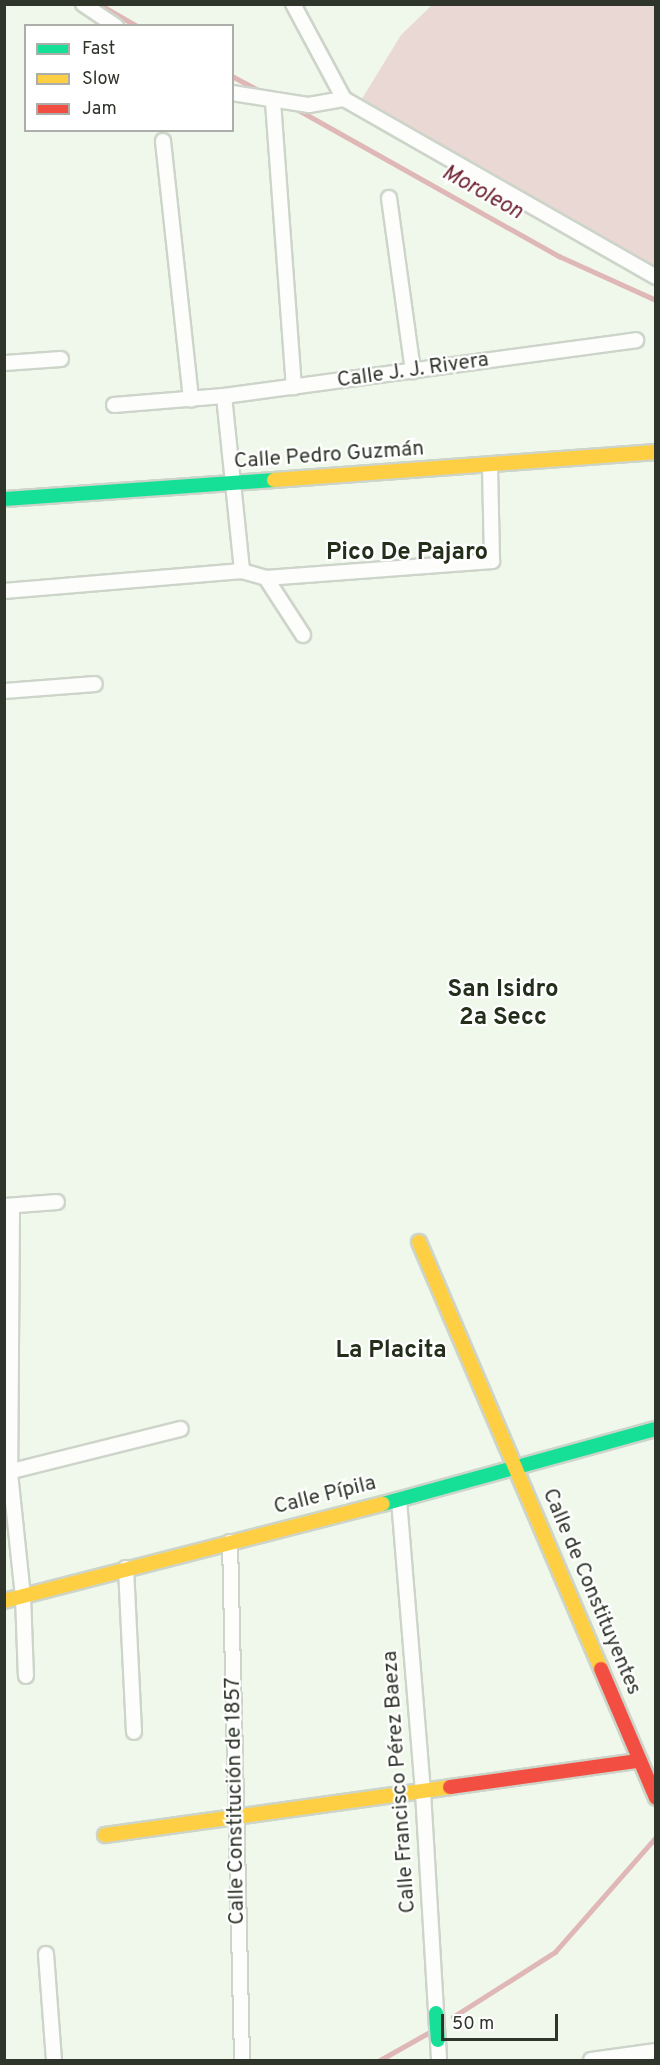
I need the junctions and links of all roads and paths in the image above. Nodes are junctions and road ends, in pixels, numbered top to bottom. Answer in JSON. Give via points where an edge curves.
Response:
{"nodes":[{"id":1,"x":83,"y":4,"type":"edge"},
{"id":2,"x":293,"y":4,"type":"edge"},
{"id":3,"x":113,"y":24,"type":"edge"},
{"id":4,"x":234,"y":93,"type":"edge"},
{"id":5,"x":344,"y":99,"type":"junction"},
{"id":6,"x":273,"y":102,"type":"junction"},
{"id":7,"x":163,"y":141,"type":"dead end"},
{"id":8,"x":389,"y":198,"type":"dead end"},
{"id":9,"x":656,"y":277,"type":"edge"},
{"id":10,"x":636,"y":340,"type":"dead end"},
{"id":11,"x":61,"y":359,"type":"dead end"},
{"id":12,"x":4,"y":363,"type":"edge"},
{"id":13,"x":413,"y":371,"type":"junction"},
{"id":14,"x":294,"y":387,"type":"junction"},
{"id":15,"x":224,"y":396,"type":"junction"},
{"id":16,"x":191,"y":399,"type":"junction"},
{"id":17,"x":114,"y":405,"type":"dead end"},
{"id":18,"x":656,"y":452,"type":"edge"},
{"id":19,"x":490,"y":466,"type":"junction"},
{"id":20,"x":231,"y":484,"type":"junction"},
{"id":21,"x":4,"y":499,"type":"edge"},
{"id":22,"x":242,"y":571,"type":"junction"},
{"id":23,"x":266,"y":578,"type":"junction"},
{"id":24,"x":4,"y":591,"type":"edge"},
{"id":25,"x":303,"y":635,"type":"dead end"},
{"id":26,"x":94,"y":684,"type":"dead end"},
{"id":27,"x":4,"y":691,"type":"edge"},
{"id":28,"x":57,"y":1202,"type":"dead end"},
{"id":29,"x":8,"y":1206,"type":"edge"},
{"id":30,"x":419,"y":1242,"type":"dead end"},
{"id":31,"x":181,"y":1429,"type":"dead end"},
{"id":32,"x":656,"y":1429,"type":"edge"},
{"id":33,"x":516,"y":1468,"type":"junction"},
{"id":34,"x":7,"y":1473,"type":"edge"},
{"id":35,"x":399,"y":1500,"type":"junction"},
{"id":36,"x":230,"y":1542,"type":"junction"},
{"id":37,"x":126,"y":1569,"type":"junction"},
{"id":38,"x":23,"y":1596,"type":"junction"},
{"id":39,"x":4,"y":1601,"type":"edge"},
{"id":40,"x":26,"y":1676,"type":"dead end"},
{"id":41,"x":135,"y":1732,"type":"dead end"},
{"id":42,"x":638,"y":1761,"type":"junction"},
{"id":43,"x":423,"y":1792,"type":"junction"},
{"id":44,"x":656,"y":1798,"type":"edge"},
{"id":45,"x":237,"y":1818,"type":"junction"},
{"id":46,"x":105,"y":1835,"type":"dead end"},
{"id":47,"x":46,"y":1954,"type":"dead end"},
{"id":48,"x":656,"y":2051,"type":"edge"},
{"id":49,"x":54,"y":2061,"type":"edge"},
{"id":50,"x":242,"y":2061,"type":"edge"},
{"id":51,"x":440,"y":2061,"type":"edge"},
{"id":52,"x":591,"y":2061,"type":"edge"}],
"edges":[{"from":1,"to":3,"type":"street"},
{"from":2,"to":5,"type":"street"},
{"from":4,"to":6,"type":"street"},
{"from":5,"to":6,"type":"street","via":[[309,105]]},
{"from":5,"to":9,"type":"street"},
{"from":6,"to":14,"type":"street"},
{"from":7,"to":16,"type":"street"},
{"from":8,"to":13,"type":"street"},
{"from":10,"to":13,"type":"street","name":"Calle J. J. Rivera"},
{"from":11,"to":12,"type":"street"},
{"from":13,"to":14,"type":"street","name":"Calle J. J. Rivera"},
{"from":14,"to":15,"type":"street","name":"Calle J. J. Rivera"},
{"from":15,"to":16,"type":"street","name":"Calle J. J. Rivera"},
{"from":15,"to":20,"type":"street"},
{"from":16,"to":17,"type":"street","name":"Calle J. J. Rivera"},
{"from":18,"to":19,"type":"street","name":"Calle Pedro Guzmán"},
{"from":19,"to":20,"type":"street","name":"Calle Pedro Guzmán"},
{"from":19,"to":23,"type":"street","via":[[492,561]]},
{"from":20,"to":21,"type":"street","name":"Calle Pedro Guzmán"},
{"from":20,"to":22,"type":"street"},
{"from":22,"to":23,"type":"street"},
{"from":22,"to":24,"type":"street"},
{"from":23,"to":25,"type":"street"},
{"from":26,"to":27,"type":"street"},
{"from":28,"to":29,"type":"street"},
{"from":29,"to":34,"type":"street"},
{"from":30,"to":33,"type":"street","name":"Calle de Constituyentes"},
{"from":31,"to":34,"type":"street"},
{"from":32,"to":33,"type":"street","name":"Calle Pípila"},
{"from":33,"to":35,"type":"street","name":"Calle Pípila"},
{"from":33,"to":42,"type":"street","name":"Calle de Constituyentes"},
{"from":34,"to":38,"type":"street"},
{"from":35,"to":36,"type":"street","name":"Calle Pípila"},
{"from":35,"to":43,"type":"street","name":"Calle Francisco Pérez Baeza"},
{"from":36,"to":37,"type":"street","name":"Calle Pípila"},
{"from":36,"to":45,"type":"street","name":"Calle Constitución de 1857"},
{"from":37,"to":38,"type":"street","name":"Calle Pípila"},
{"from":37,"to":41,"type":"street"},
{"from":38,"to":39,"type":"street","name":"Calle Pípila"},
{"from":38,"to":40,"type":"street"},
{"from":42,"to":43,"type":"street"},
{"from":42,"to":44,"type":"street","name":"Calle de Constituyentes"},
{"from":43,"to":45,"type":"street"},
{"from":43,"to":51,"type":"street","name":"Calle Francisco Pérez Baeza"},
{"from":45,"to":46,"type":"street"},
{"from":45,"to":50,"type":"street","name":"Calle Constitución de 1857"},
{"from":47,"to":49,"type":"street"},
{"from":48,"to":52,"type":"street"}]}
